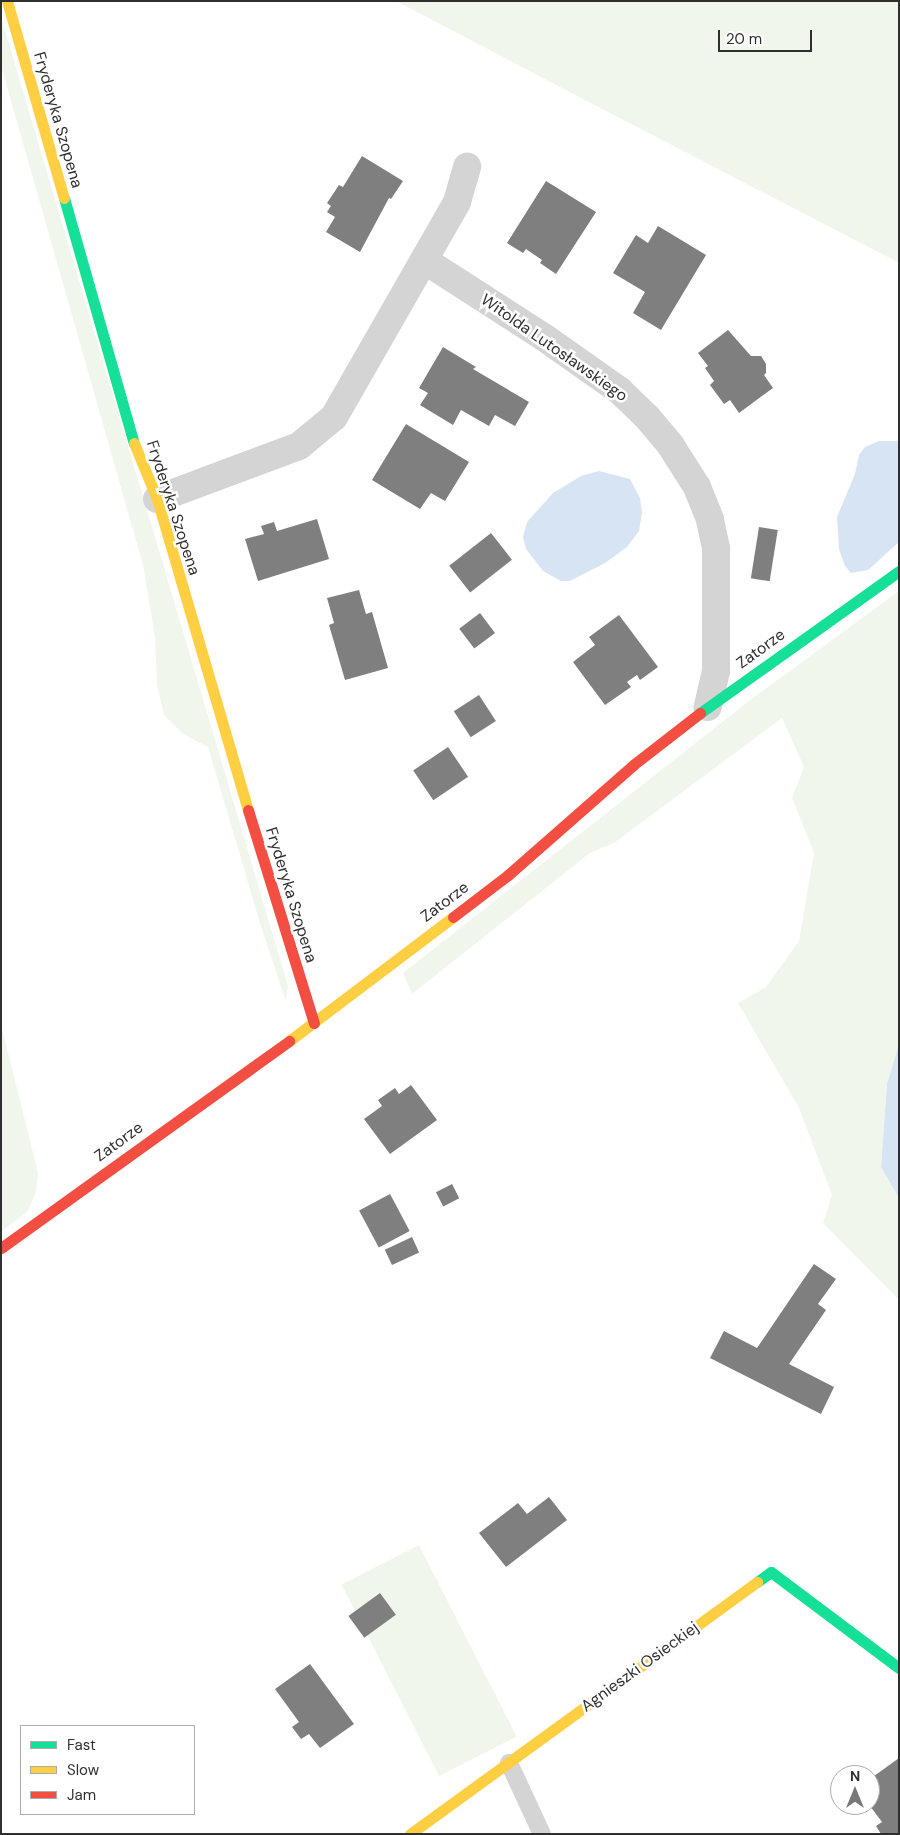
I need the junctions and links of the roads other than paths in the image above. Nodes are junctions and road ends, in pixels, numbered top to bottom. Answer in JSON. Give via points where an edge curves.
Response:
{"nodes":[{"id":1,"x":7,"y":1,"type":"edge"},
{"id":2,"x":467,"y":166,"type":"dead end"},
{"id":3,"x":424,"y":260,"type":"junction"},
{"id":4,"x":157,"y":499,"type":"junction"},
{"id":5,"x":899,"y":571,"type":"edge"},
{"id":6,"x":708,"y":708,"type":"junction"},
{"id":7,"x":314,"y":1023,"type":"junction"},
{"id":8,"x":1,"y":1248,"type":"edge"},
{"id":9,"x":899,"y":1668,"type":"edge"},
{"id":10,"x":509,"y":1763,"type":"junction"},
{"id":11,"x":410,"y":1834,"type":"edge"},
{"id":12,"x":542,"y":1834,"type":"edge"}],
"edges":[{"from":1,"to":4,"type":"street","name":"Fryderyka Szopena","via":[[138,455]]},
{"from":2,"to":3,"type":"street","via":[[457,202]]},
{"from":3,"to":4,"type":"street","via":[[334,417],[300,446]]},
{"from":3,"to":6,"type":"street","name":"Witolda Lutosławskiego","via":[[620,391],[648,417],[697,487],[710,520],[716,549],[716,672]]},
{"from":4,"to":7,"type":"street","name":"Fryderyka Szopena","via":[[258,845]]},
{"from":5,"to":6,"type":"street","name":"Zatorze"},
{"from":6,"to":7,"type":"street","name":"Zatorze","via":[[633,765],[508,875]]},
{"from":7,"to":8,"type":"street","name":"Zatorze"},
{"from":9,"to":10,"type":"street","name":"Agnieszki Osieckiej","via":[[771,1572]]},
{"from":10,"to":11,"type":"street","name":"Agnieszki Osieckiej"},
{"from":10,"to":12,"type":"lane"}]}
